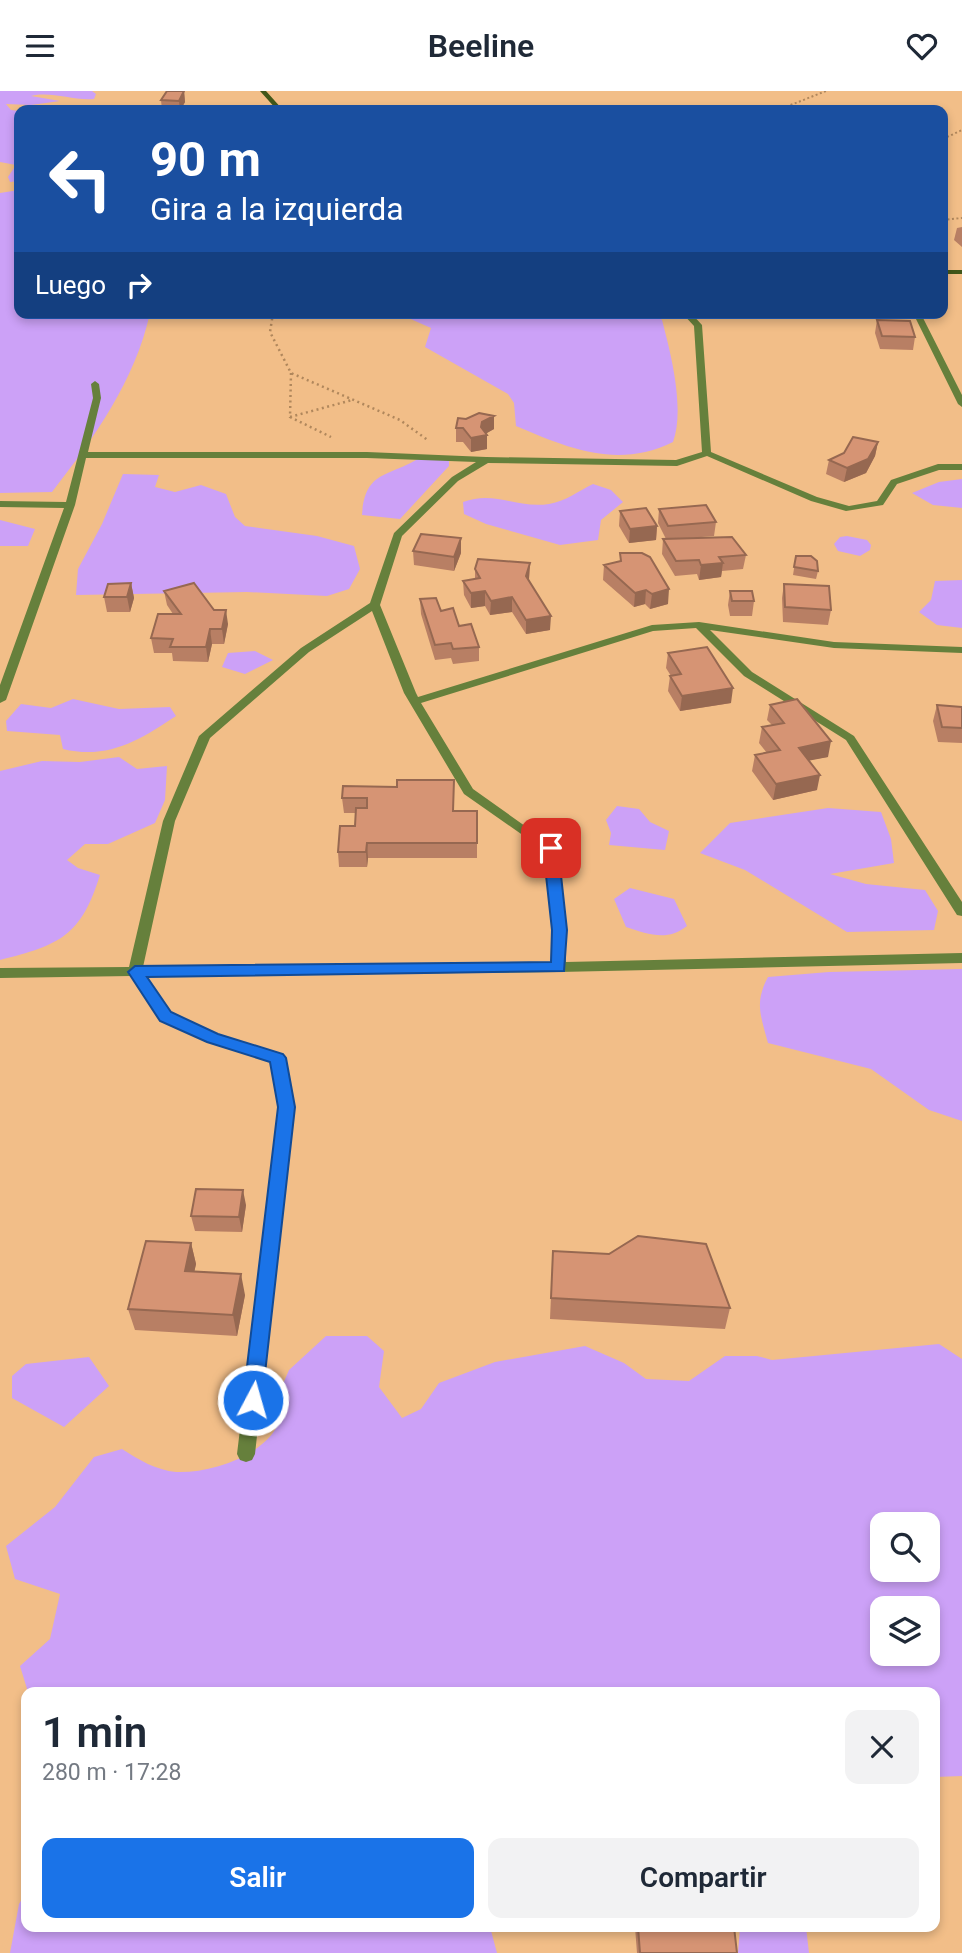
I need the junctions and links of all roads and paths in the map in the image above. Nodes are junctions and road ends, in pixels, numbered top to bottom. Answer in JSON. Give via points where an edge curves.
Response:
{"nodes":[{"id":1,"x":263,"y":91,"type":"edge"},
{"id":2,"x":826,"y":91,"type":"edge"},
{"id":3,"x":276,"y":105,"type":"edge"},
{"id":4,"x":791,"y":105,"type":"edge"},
{"id":5,"x":272,"y":319,"type":"edge"},
{"id":6,"x":692,"y":319,"type":"edge"},
{"id":7,"x":920,"y":319,"type":"edge"},
{"id":8,"x":290,"y":373,"type":"junction"},
{"id":9,"x":95,"y":384,"type":"dead end"},
{"id":10,"x":353,"y":399,"type":"junction"},
{"id":11,"x":962,"y":404,"type":"edge"},
{"id":12,"x":290,"y":417,"type":"junction"},
{"id":13,"x":334,"y":439,"type":"dead end"},
{"id":14,"x":707,"y":453,"type":"junction"},
{"id":15,"x":81,"y":455,"type":"junction"},
{"id":16,"x":448,"y":458,"type":"junction"},
{"id":17,"x":486,"y":460,"type":"junction"},
{"id":18,"x":962,"y":467,"type":"edge"},
{"id":19,"x":0,"y":504,"type":"edge"},
{"id":20,"x":70,"y":505,"type":"junction"},
{"id":21,"x":374,"y":605,"type":"junction"},
{"id":22,"x":699,"y":625,"type":"junction"},
{"id":23,"x":962,"y":650,"type":"edge"},
{"id":24,"x":0,"y":700,"type":"edge"},
{"id":25,"x":415,"y":701,"type":"junction"},
{"id":26,"x":962,"y":912,"type":"edge"},
{"id":27,"x":962,"y":958,"type":"edge"},
{"id":28,"x":558,"y":967,"type":"junction"},
{"id":29,"x":135,"y":972,"type":"junction"},
{"id":30,"x":0,"y":973,"type":"edge"},
{"id":31,"x":246,"y":1454,"type":"dead end"}],
"edges":[{"from":1,"to":3,"type":"main road"},
{"from":2,"to":4,"type":"path"},
{"from":5,"to":8,"type":"path","via":[[270,332]]},
{"from":6,"to":14,"type":"street","via":[[698,325]]},
{"from":7,"to":11,"type":"street"},
{"from":8,"to":10,"type":"path"},
{"from":8,"to":12,"type":"path"},
{"from":9,"to":15,"type":"street","via":[[97,398]]},
{"from":10,"to":12,"type":"path"},
{"from":10,"to":16,"type":"path","via":[[400,419]]},
{"from":12,"to":13,"type":"path"},
{"from":14,"to":17,"type":"street","via":[[677,463]]},
{"from":14,"to":18,"type":"street","via":[[814,499],[849,509],[880,503],[894,482],[938,467]]},
{"from":15,"to":16,"type":"street"},
{"from":15,"to":20,"type":"street"},
{"from":16,"to":17,"type":"street"},
{"from":17,"to":21,"type":"street","via":[[455,478],[397,535]]},
{"from":19,"to":20,"type":"street"},
{"from":20,"to":24,"type":"street"},
{"from":21,"to":25,"type":"street"},
{"from":21,"to":29,"type":"street","via":[[305,650],[205,736],[169,821]]},
{"from":22,"to":23,"type":"street","via":[[834,645]]},
{"from":22,"to":25,"type":"street","via":[[652,628]]},
{"from":22,"to":26,"type":"street","via":[[748,674],[850,738]]},
{"from":25,"to":28,"type":"street","via":[[468,791],[551,848]]},
{"from":27,"to":28,"type":"street"},
{"from":28,"to":29,"type":"street"},
{"from":29,"to":30,"type":"street"},
{"from":29,"to":31,"type":"street","via":[[165,1017],[212,1038],[278,1058],[286,1107]]}]}
